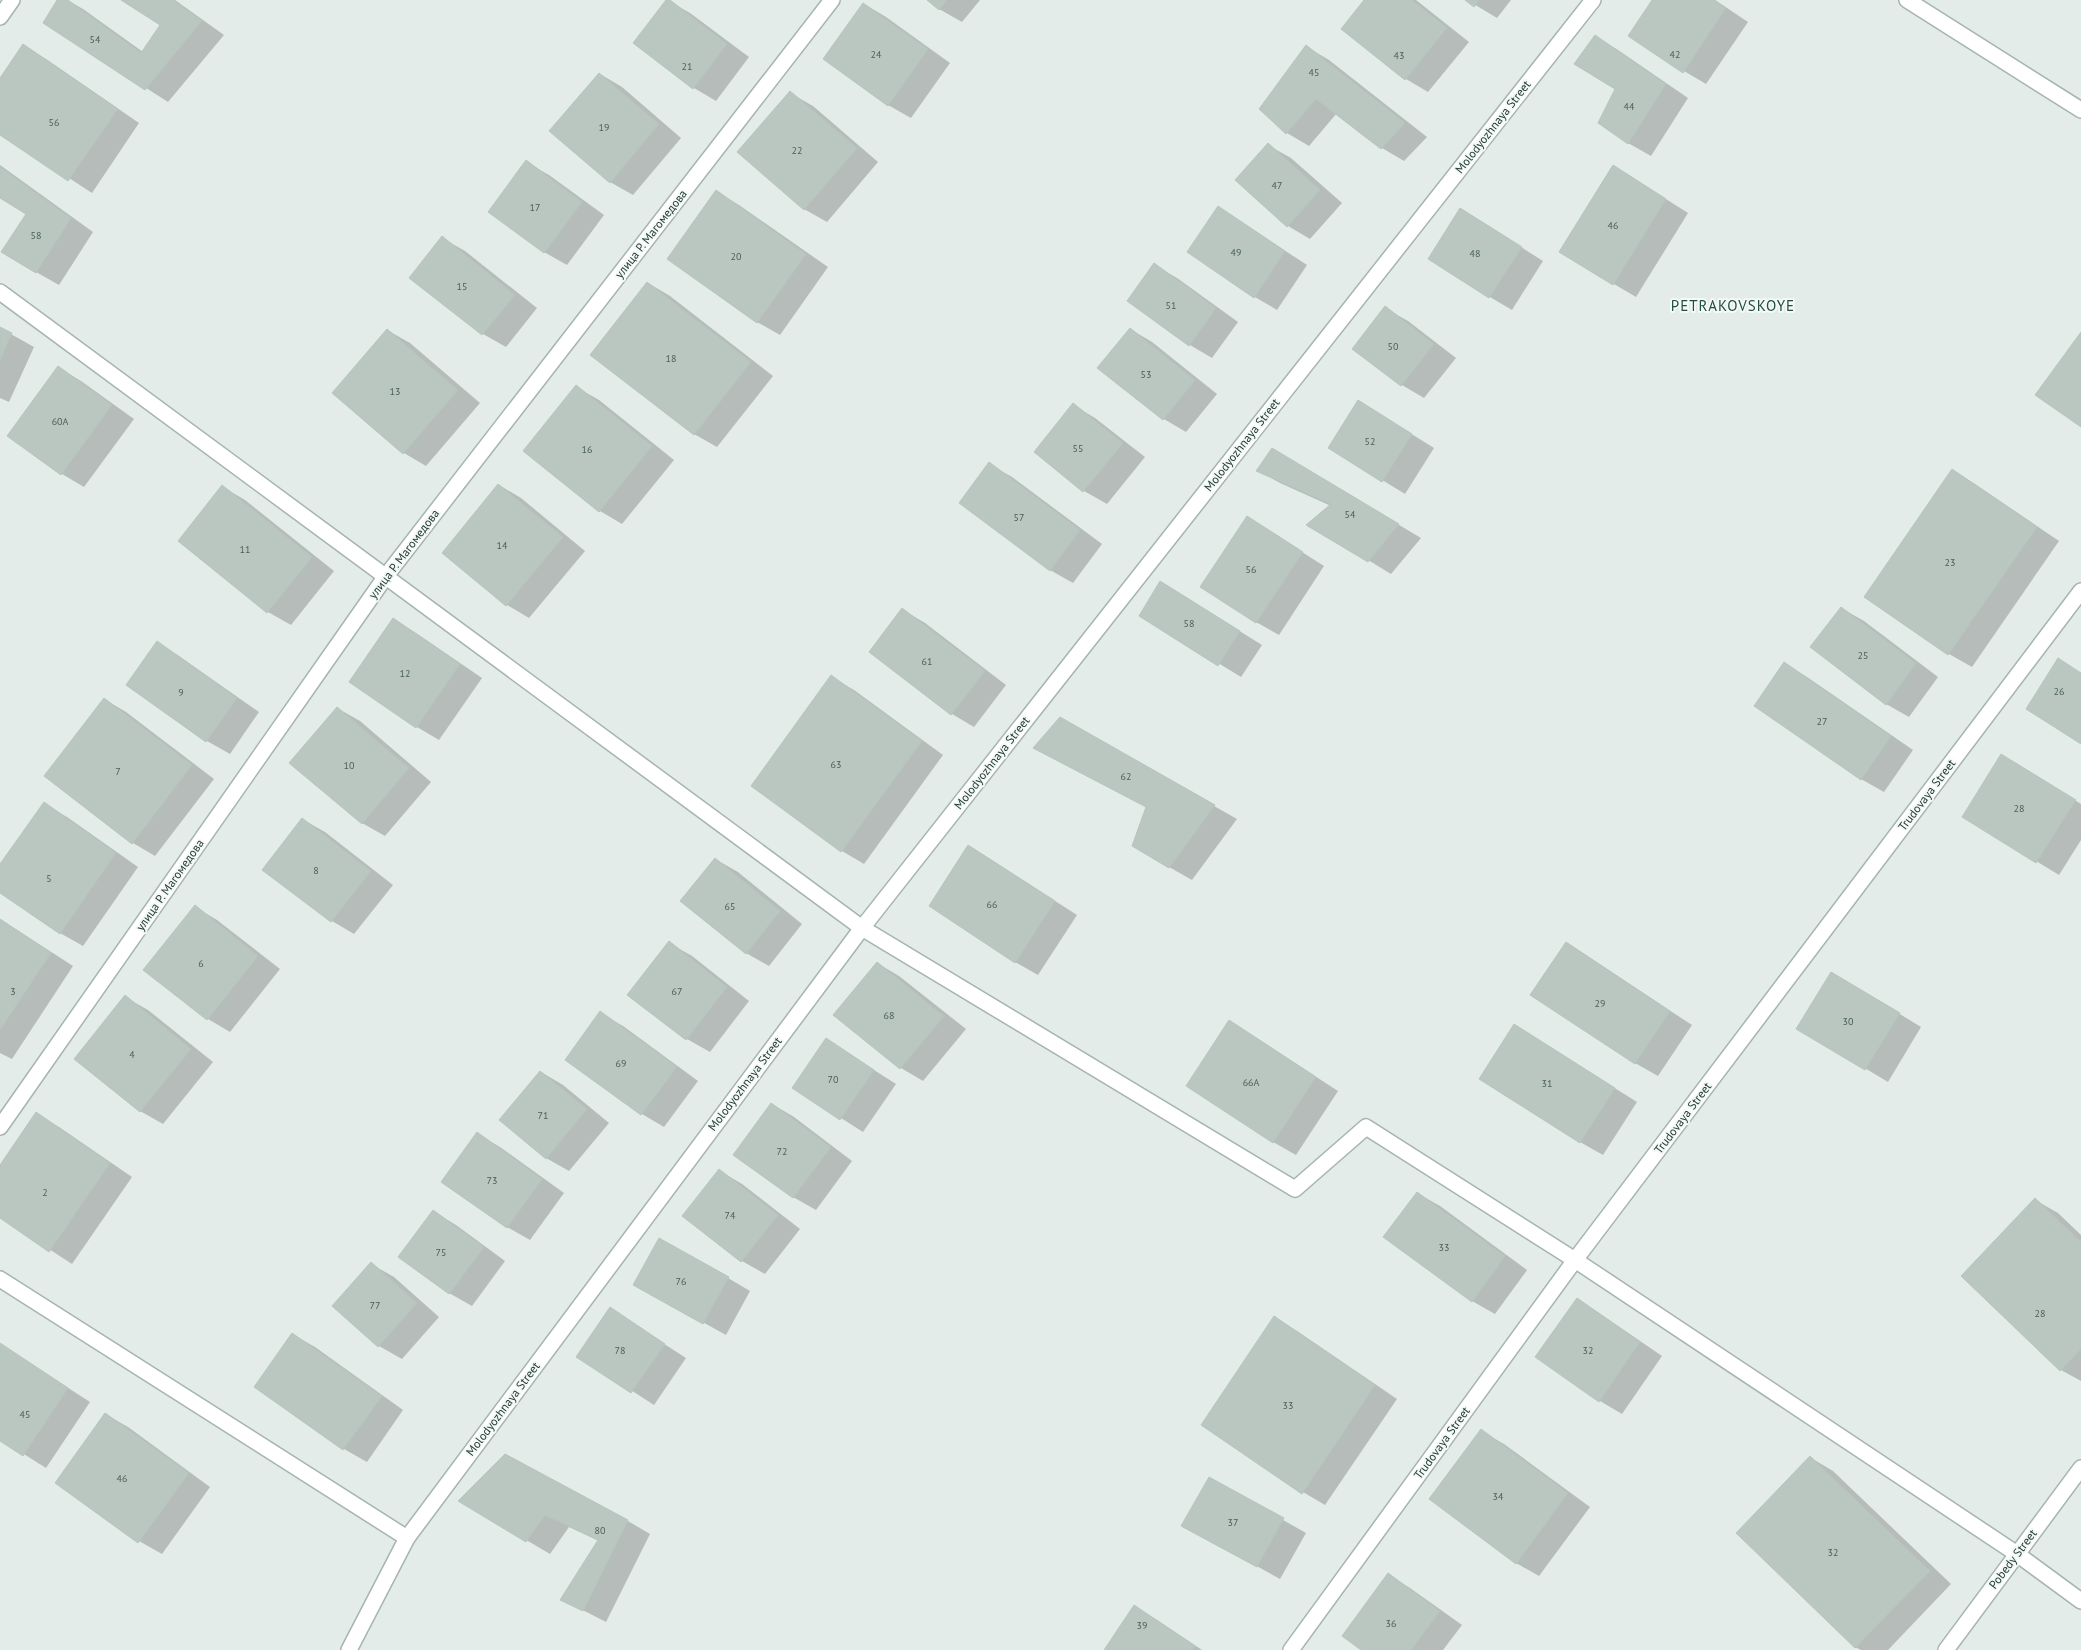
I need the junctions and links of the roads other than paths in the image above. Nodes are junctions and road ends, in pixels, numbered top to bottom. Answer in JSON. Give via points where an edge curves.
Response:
{"nodes":[{"id":1,"x":12,"y":0,"type":"edge"},
{"id":2,"x":832,"y":0,"type":"edge"},
{"id":3,"x":1593,"y":0,"type":"edge"},
{"id":4,"x":1907,"y":0,"type":"edge"},
{"id":5,"x":0,"y":17,"type":"edge"},
{"id":6,"x":2081,"y":110,"type":"edge"},
{"id":7,"x":0,"y":292,"type":"edge"},
{"id":8,"x":386,"y":576,"type":"junction"},
{"id":9,"x":2081,"y":591,"type":"edge"},
{"id":10,"x":862,"y":928,"type":"junction"},
{"id":11,"x":0,"y":1127,"type":"edge"},
{"id":12,"x":1575,"y":1260,"type":"junction"},
{"id":13,"x":0,"y":1279,"type":"edge"},
{"id":14,"x":2081,"y":1468,"type":"edge"},
{"id":15,"x":407,"y":1538,"type":"junction"},
{"id":16,"x":2017,"y":1554,"type":"junction"},
{"id":17,"x":2081,"y":1601,"type":"edge"},
{"id":18,"x":349,"y":1650,"type":"edge"},
{"id":19,"x":1291,"y":1650,"type":"edge"},
{"id":20,"x":1946,"y":1650,"type":"edge"}],
"edges":[{"from":1,"to":5,"type":"street"},
{"from":2,"to":8,"type":"street","name":"улица Р. Магомедова"},
{"from":3,"to":10,"type":"street","name":"Molodyozhnaya Street"},
{"from":4,"to":6,"type":"street"},
{"from":7,"to":8,"type":"street"},
{"from":8,"to":10,"type":"street"},
{"from":8,"to":11,"type":"street","name":"улица Р. Магомедова"},
{"from":9,"to":12,"type":"street","name":"Trudovaya Street"},
{"from":10,"to":12,"type":"street","via":[[1295,1189],[1366,1127]]},
{"from":10,"to":15,"type":"street","name":"Molodyozhnaya Street"},
{"from":12,"to":16,"type":"street"},
{"from":12,"to":19,"type":"street","name":"Trudovaya Street"},
{"from":13,"to":15,"type":"street"},
{"from":14,"to":16,"type":"street","name":"Pobedy Street"},
{"from":15,"to":18,"type":"street","name":"Molodyozhnaya Street"},
{"from":16,"to":17,"type":"street"},
{"from":16,"to":20,"type":"street","name":"Pobedy Street"}]}
